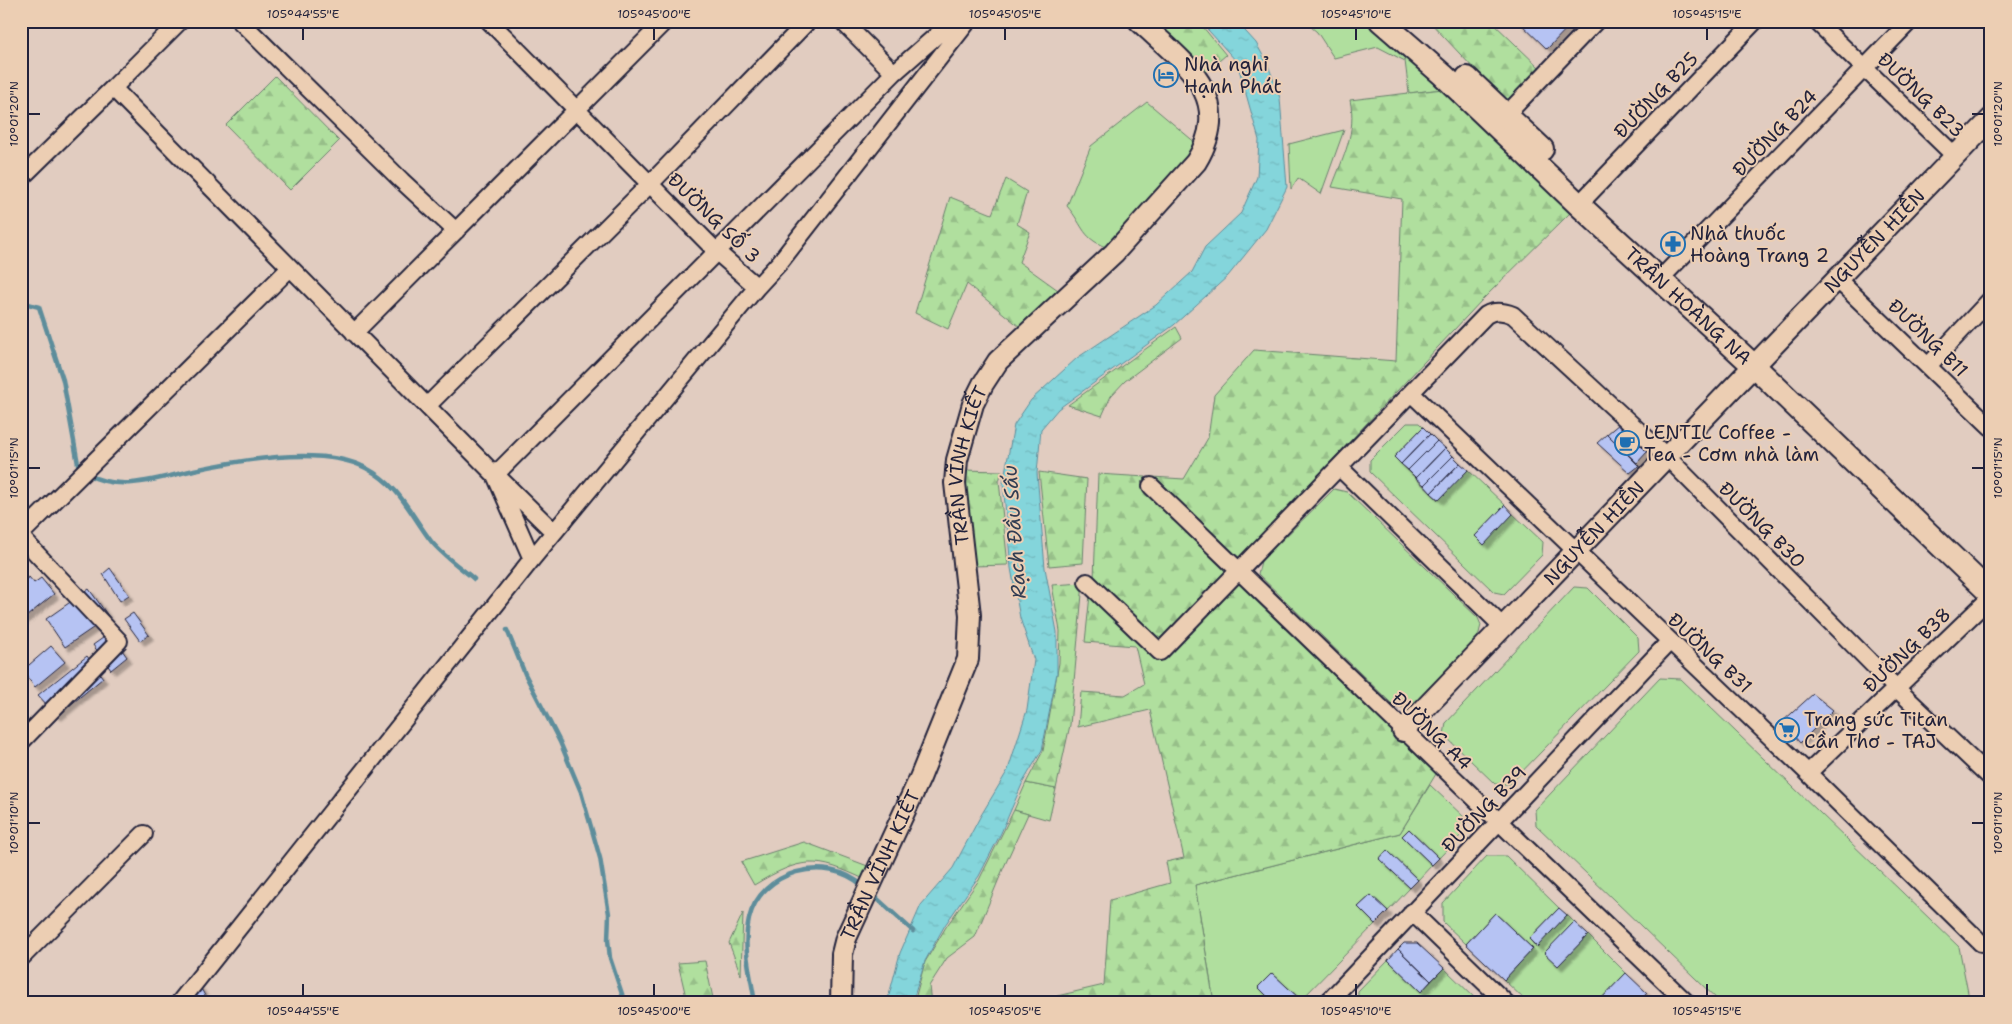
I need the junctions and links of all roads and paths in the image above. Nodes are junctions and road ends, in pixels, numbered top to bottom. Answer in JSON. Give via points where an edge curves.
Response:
{"nodes":[{"id":1,"x":180,"y":21,"type":"edge"},
{"id":2,"x":240,"y":21,"type":"edge"},
{"id":3,"x":489,"y":21,"type":"edge"},
{"id":4,"x":665,"y":21,"type":"edge"},
{"id":5,"x":808,"y":21,"type":"edge"},
{"id":6,"x":842,"y":21,"type":"edge"},
{"id":7,"x":953,"y":21,"type":"edge"},
{"id":8,"x":968,"y":21,"type":"edge"},
{"id":9,"x":1139,"y":21,"type":"edge"},
{"id":10,"x":1381,"y":21,"type":"edge"},
{"id":11,"x":1404,"y":21,"type":"edge"},
{"id":12,"x":1596,"y":21,"type":"edge"},
{"id":13,"x":1755,"y":21,"type":"edge"},
{"id":14,"x":1816,"y":21,"type":"edge"},
{"id":15,"x":1910,"y":21,"type":"edge"},
{"id":16,"x":1865,"y":69,"type":"junction"},
{"id":17,"x":894,"y":73,"type":"junction"},
{"id":18,"x":113,"y":88,"type":"junction"},
{"id":19,"x":576,"y":109,"type":"junction"},
{"id":20,"x":1507,"y":114,"type":"junction"},
{"id":21,"x":1991,"y":119,"type":"edge"},
{"id":22,"x":1955,"y":156,"type":"junction"},
{"id":23,"x":21,"y":178,"type":"edge"},
{"id":24,"x":650,"y":184,"type":"junction"},
{"id":25,"x":1587,"y":196,"type":"junction"},
{"id":26,"x":456,"y":231,"type":"junction"},
{"id":27,"x":717,"y":252,"type":"junction"},
{"id":28,"x":290,"y":268,"type":"junction"},
{"id":29,"x":1668,"y":271,"type":"junction"},
{"id":30,"x":1837,"y":279,"type":"junction"},
{"id":31,"x":757,"y":286,"type":"junction"},
{"id":32,"x":1991,"y":299,"type":"edge"},
{"id":33,"x":354,"y":333,"type":"junction"},
{"id":34,"x":1758,"y":362,"type":"junction"},
{"id":35,"x":1928,"y":366,"type":"junction"},
{"id":36,"x":1411,"y":393,"type":"junction"},
{"id":37,"x":427,"y":406,"type":"junction"},
{"id":38,"x":1991,"y":427,"type":"edge"},
{"id":39,"x":1667,"y":457,"type":"junction"},
{"id":40,"x":1339,"y":467,"type":"junction"},
{"id":41,"x":495,"y":475,"type":"junction"},
{"id":42,"x":1151,"y":486,"type":"dead end"},
{"id":43,"x":554,"y":532,"type":"junction"},
{"id":44,"x":21,"y":534,"type":"edge"},
{"id":45,"x":21,"y":538,"type":"edge"},
{"id":46,"x":1575,"y":552,"type":"junction"},
{"id":47,"x":532,"y":559,"type":"junction"},
{"id":48,"x":1238,"y":571,"type":"junction"},
{"id":49,"x":1991,"y":578,"type":"edge"},
{"id":50,"x":1087,"y":582,"type":"dead end"},
{"id":51,"x":1991,"y":595,"type":"edge"},
{"id":52,"x":1503,"y":627,"type":"junction"},
{"id":53,"x":1669,"y":642,"type":"junction"},
{"id":54,"x":1896,"y":688,"type":"junction"},
{"id":55,"x":1403,"y":730,"type":"junction"},
{"id":56,"x":21,"y":742,"type":"edge"},
{"id":57,"x":1808,"y":773,"type":"junction"},
{"id":58,"x":1991,"y":778,"type":"edge"},
{"id":59,"x":1499,"y":822,"type":"junction"},
{"id":60,"x":144,"y":834,"type":"dead end"},
{"id":61,"x":1412,"y":912,"type":"junction"},
{"id":62,"x":1981,"y":943,"type":"dead end"},
{"id":63,"x":21,"y":958,"type":"edge"},
{"id":64,"x":1329,"y":1002,"type":"edge"},
{"id":65,"x":179,"y":1003,"type":"edge"},
{"id":66,"x":841,"y":1003,"type":"edge"},
{"id":67,"x":1506,"y":1003,"type":"edge"},
{"id":68,"x":1687,"y":1003,"type":"edge"}],
"edges":[{"from":1,"to":18,"type":"street"},
{"from":2,"to":26,"type":"street"},
{"from":3,"to":19,"type":"street","name":"ĐƯỜNG SỐ 3"},
{"from":4,"to":19,"type":"street"},
{"from":5,"to":24,"type":"street"},
{"from":6,"to":17,"type":"street"},
{"from":7,"to":17,"type":"street"},
{"from":8,"to":31,"type":"street","name":"ĐƯỜNG SỐ 3","via":[[780,262]]},
{"from":9,"to":66,"type":"street","name":"TRẦN VĨNH KIẾT","via":[[1201,83],[1209,100],[1211,115],[1206,146],[1196,162],[1114,253],[998,362],[973,404],[957,460],[955,483],[970,614],[968,659],[920,778],[846,938],[842,954]]},
{"from":10,"to":34,"type":"main road","name":"TRẦN HOÀNG NA","via":[[1443,75],[1578,204]]},
{"from":11,"to":20,"type":"main road","name":"TRẦN HOÀNG NA"},
{"from":12,"to":20,"type":"street"},
{"from":13,"to":25,"type":"street","name":"ĐƯỜNG B25"},
{"from":14,"to":16,"type":"street","name":"ĐƯỜNG B23"},
{"from":15,"to":16,"type":"street","name":"ĐƯỜNG B24"},
{"from":16,"to":22,"type":"street","name":"ĐƯỜNG B23"},
{"from":16,"to":29,"type":"street","name":"ĐƯỜNG B24"},
{"from":17,"to":27,"type":"street"},
{"from":18,"to":23,"type":"street"},
{"from":18,"to":28,"type":"street"},
{"from":19,"to":24,"type":"street","name":"ĐƯỜNG SỐ 3"},
{"from":19,"to":26,"type":"street"},
{"from":20,"to":25,"type":"main road","name":"TRẦN HOÀNG NA"},
{"from":21,"to":22,"type":"street","name":"NGUYỄN HIỀN"},
{"from":22,"to":30,"type":"street","name":"NGUYỄN HIỀN"},
{"from":24,"to":27,"type":"street","name":"ĐƯỜNG SỐ 3"},
{"from":24,"to":37,"type":"street"},
{"from":25,"to":29,"type":"main road","name":"TRẦN HOÀNG NA"},
{"from":26,"to":33,"type":"street"},
{"from":27,"to":31,"type":"street","name":"ĐƯỜNG SỐ 3"},
{"from":27,"to":41,"type":"street"},
{"from":28,"to":33,"type":"street"},
{"from":28,"to":44,"type":"street"},
{"from":29,"to":34,"type":"main road","name":"TRẦN HOÀNG NA"},
{"from":30,"to":34,"type":"street","name":"NGUYỄN HIỀN"},
{"from":30,"to":35,"type":"street","name":"ĐƯỜNG B11"},
{"from":31,"to":43,"type":"street"},
{"from":32,"to":35,"type":"street"},
{"from":33,"to":37,"type":"street"},
{"from":34,"to":39,"type":"street","name":"NGUYỄN HIỀN"},
{"from":34,"to":49,"type":"main road","name":"TRẦN HOÀNG NA"},
{"from":34,"to":51,"type":"main road","name":"TRẦN HOÀNG NA"},
{"from":35,"to":38,"type":"street","name":"ĐƯỜNG B11"},
{"from":36,"to":39,"type":"street","name":"ĐƯỜNG B30","via":[[1486,315],[1498,311],[1513,315]]},
{"from":36,"to":40,"type":"street"},
{"from":36,"to":46,"type":"street","name":"ĐƯỜNG B31"},
{"from":37,"to":41,"type":"street"},
{"from":39,"to":46,"type":"street","name":"NGUYỄN HIỀN"},
{"from":39,"to":54,"type":"street","name":"ĐƯỜNG B30"},
{"from":40,"to":48,"type":"street"},
{"from":40,"to":52,"type":"street"},
{"from":41,"to":43,"type":"street"},
{"from":41,"to":47,"type":"street"},
{"from":42,"to":48,"type":"street","name":"ĐƯỜNG A4"},
{"from":43,"to":47,"type":"street"},
{"from":45,"to":56,"type":"street","via":[[119,640]]},
{"from":46,"to":52,"type":"street","name":"NGUYỄN HIỀN"},
{"from":46,"to":53,"type":"street","name":"ĐƯỜNG B31"},
{"from":47,"to":65,"type":"street"},
{"from":48,"to":50,"type":"street","via":[[1160,652]]},
{"from":48,"to":55,"type":"street","name":"ĐƯỜNG A4"},
{"from":51,"to":54,"type":"street","name":"ĐƯỜNG B38"},
{"from":52,"to":55,"type":"street","name":"NGUYỄN HIỀN"},
{"from":53,"to":57,"type":"street","name":"ĐƯỜNG B31"},
{"from":53,"to":59,"type":"street","name":"ĐƯỜNG B39"},
{"from":54,"to":57,"type":"street","name":"ĐƯỜNG B38"},
{"from":54,"to":58,"type":"street","name":"ĐƯỜNG B30"},
{"from":55,"to":59,"type":"street","name":"ĐƯỜNG A4"},
{"from":57,"to":62,"type":"street","name":"ĐƯỜNG B31"},
{"from":59,"to":61,"type":"street","name":"ĐƯỜNG B39"},
{"from":59,"to":68,"type":"street","name":"ĐƯỜNG A4"},
{"from":60,"to":63,"type":"street"},
{"from":61,"to":64,"type":"street","name":"ĐƯỜNG B39"},
{"from":61,"to":67,"type":"street"}]}
